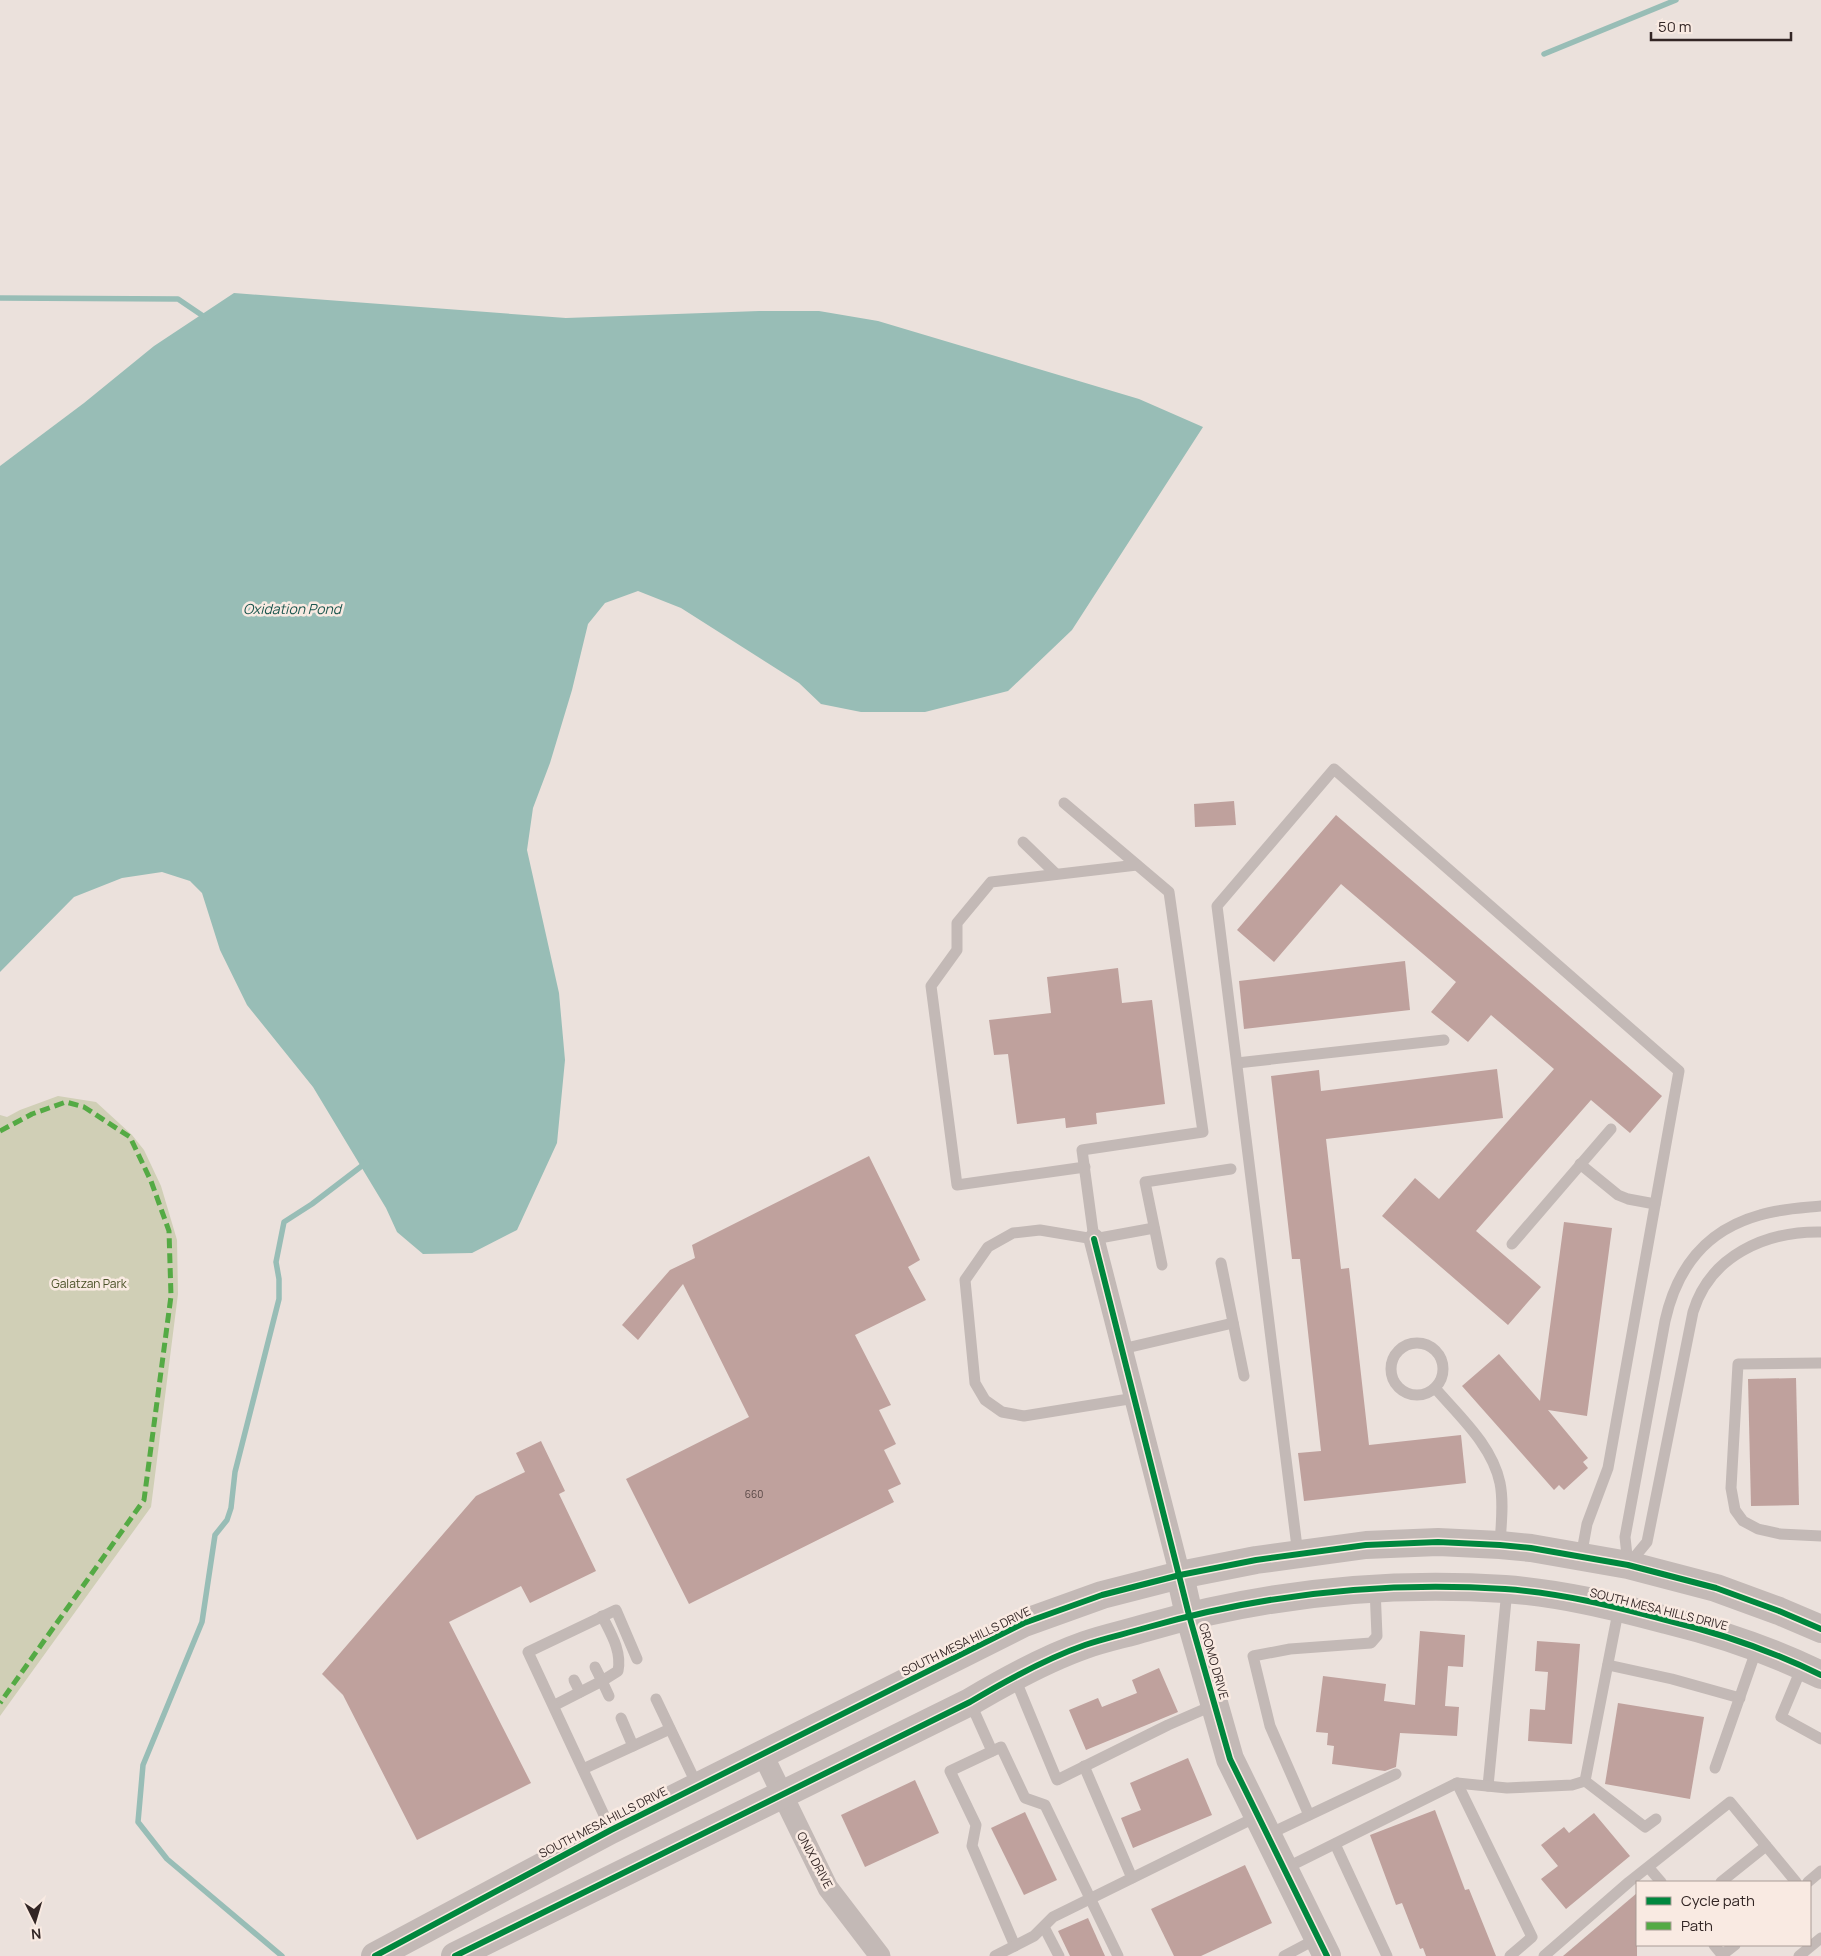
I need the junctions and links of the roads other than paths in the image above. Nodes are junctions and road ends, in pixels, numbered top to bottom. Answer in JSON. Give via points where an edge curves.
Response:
{"nodes":[{"id":1,"x":1064,"y":804,"type":"dead end"},
{"id":2,"x":1022,"y":842,"type":"dead end"},
{"id":3,"x":1137,"y":865,"type":"junction"},
{"id":4,"x":1056,"y":874,"type":"junction"},
{"id":5,"x":1444,"y":1040,"type":"dead end"},
{"id":6,"x":1237,"y":1063,"type":"junction"},
{"id":7,"x":1611,"y":1128,"type":"dead end"},
{"id":8,"x":1580,"y":1164,"type":"junction"},
{"id":9,"x":1085,"y":1167,"type":"junction"},
{"id":10,"x":1231,"y":1169,"type":"dead end"},
{"id":11,"x":1655,"y":1204,"type":"junction"},
{"id":12,"x":1821,"y":1206,"type":"edge"},
{"id":13,"x":1154,"y":1228,"type":"junction"},
{"id":14,"x":1821,"y":1232,"type":"edge"},
{"id":15,"x":1094,"y":1239,"type":"junction"},
{"id":16,"x":1512,"y":1244,"type":"dead end"},
{"id":17,"x":1221,"y":1264,"type":"dead end"},
{"id":18,"x":1162,"y":1265,"type":"dead end"},
{"id":19,"x":1233,"y":1323,"type":"junction"},
{"id":20,"x":1122,"y":1349,"type":"junction"},
{"id":21,"x":1821,"y":1362,"type":"edge"},
{"id":22,"x":1244,"y":1376,"type":"dead end"},
{"id":23,"x":1435,"y":1388,"type":"junction"},
{"id":24,"x":1135,"y":1398,"type":"junction"},
{"id":25,"x":1821,"y":1536,"type":"edge"},
{"id":26,"x":1500,"y":1545,"type":"junction"},
{"id":27,"x":1298,"y":1555,"type":"junction"},
{"id":28,"x":1581,"y":1557,"type":"junction"},
{"id":29,"x":1628,"y":1565,"type":"junction"},
{"id":30,"x":1180,"y":1575,"type":"junction"},
{"id":31,"x":1375,"y":1588,"type":"junction"},
{"id":32,"x":1507,"y":1590,"type":"junction"},
{"id":33,"x":1619,"y":1607,"type":"junction"},
{"id":34,"x":602,"y":1616,"type":"junction"},
{"id":35,"x":1189,"y":1616,"type":"junction"},
{"id":36,"x":1821,"y":1629,"type":"edge"},
{"id":37,"x":1758,"y":1648,"type":"junction"},
{"id":38,"x":637,"y":1659,"type":"dead end"},
{"id":39,"x":1608,"y":1665,"type":"junction"},
{"id":40,"x":595,"y":1667,"type":"dead end"},
{"id":41,"x":1812,"y":1670,"type":"edge"},
{"id":42,"x":1014,"y":1676,"type":"junction"},
{"id":43,"x":574,"y":1680,"type":"dead end"},
{"id":44,"x":602,"y":1681,"type":"junction"},
{"id":45,"x":580,"y":1692,"type":"junction"},
{"id":46,"x":609,"y":1696,"type":"dead end"},
{"id":47,"x":1740,"y":1698,"type":"junction"},
{"id":48,"x":656,"y":1699,"type":"dead end"},
{"id":49,"x":970,"y":1702,"type":"junction"},
{"id":50,"x":554,"y":1705,"type":"junction"},
{"id":51,"x":1214,"y":1705,"type":"junction"},
{"id":52,"x":620,"y":1718,"type":"dead end"},
{"id":53,"x":670,"y":1729,"type":"junction"},
{"id":54,"x":1821,"y":1739,"type":"edge"},
{"id":55,"x":633,"y":1746,"type":"junction"},
{"id":56,"x":992,"y":1751,"type":"junction"},
{"id":57,"x":763,"y":1754,"type":"junction"},
{"id":58,"x":1084,"y":1766,"type":"junction"},
{"id":59,"x":1715,"y":1768,"type":"dead end"},
{"id":60,"x":583,"y":1769,"type":"junction"},
{"id":61,"x":1396,"y":1774,"type":"dead end"},
{"id":62,"x":1586,"y":1781,"type":"junction"},
{"id":63,"x":1457,"y":1783,"type":"junction"},
{"id":64,"x":1488,"y":1786,"type":"junction"},
{"id":65,"x":698,"y":1787,"type":"junction"},
{"id":66,"x":781,"y":1794,"type":"junction"},
{"id":67,"x":1309,"y":1815,"type":"junction"},
{"id":68,"x":1656,"y":1819,"type":"dead end"},
{"id":69,"x":1262,"y":1825,"type":"junction"},
{"id":70,"x":611,"y":1830,"type":"junction"},
{"id":71,"x":1335,"y":1844,"type":"junction"},
{"id":72,"x":1766,"y":1846,"type":"junction"},
{"id":73,"x":1649,"y":1868,"type":"junction"},
{"id":74,"x":1284,"y":1869,"type":"junction"},
{"id":75,"x":1821,"y":1871,"type":"edge"},
{"id":76,"x":1132,"y":1878,"type":"junction"},
{"id":77,"x":1660,"y":1881,"type":"edge"},
{"id":78,"x":1722,"y":1881,"type":"edge"},
{"id":79,"x":1795,"y":1881,"type":"edge"},
{"id":80,"x":1809,"y":1881,"type":"edge"},
{"id":81,"x":1090,"y":1899,"type":"junction"},
{"id":82,"x":1044,"y":1927,"type":"junction"},
{"id":83,"x":1821,"y":1938,"type":"edge"},
{"id":84,"x":1015,"y":1946,"type":"junction"},
{"id":85,"x":1715,"y":1946,"type":"edge"},
{"id":86,"x":1734,"y":1946,"type":"edge"},
{"id":87,"x":1323,"y":1947,"type":"edge"},
{"id":88,"x":1287,"y":1955,"type":"edge"},
{"id":89,"x":375,"y":1956,"type":"edge"},
{"id":90,"x":455,"y":1956,"type":"edge"},
{"id":91,"x":880,"y":1956,"type":"edge"},
{"id":92,"x":995,"y":1956,"type":"edge"},
{"id":93,"x":1059,"y":1956,"type":"edge"},
{"id":94,"x":1118,"y":1956,"type":"edge"},
{"id":95,"x":1387,"y":1956,"type":"edge"},
{"id":96,"x":1510,"y":1956,"type":"edge"},
{"id":97,"x":1544,"y":1956,"type":"edge"},
{"id":98,"x":1723,"y":1956,"type":"edge"},
{"id":99,"x":1799,"y":1956,"type":"edge"}],
"edges":[{"from":1,"to":3,"type":"lane"},
{"from":2,"to":4,"type":"lane"},
{"from":3,"to":4,"type":"lane"},
{"from":3,"to":9,"type":"lane","via":[[1169,892],[1203,1132],[1082,1150]]},
{"from":4,"to":9,"type":"lane","via":[[991,882],[956,923],[957,950],[931,986],[957,1185]]},
{"from":5,"to":6,"type":"lane"},
{"from":6,"to":11,"type":"lane","via":[[1217,906],[1334,769],[1679,1071]]},
{"from":6,"to":27,"type":"lane"},
{"from":7,"to":8,"type":"lane"},
{"from":8,"to":11,"type":"lane","via":[[1618,1195]]},
{"from":8,"to":16,"type":"lane"},
{"from":9,"to":15,"type":"lane"},
{"from":10,"to":13,"type":"lane","via":[[1145,1182]]},
{"from":11,"to":28,"type":"lane","via":[[1608,1468],[1587,1524]]},
{"from":12,"to":29,"type":"lane","via":[[1762,1214],[1733,1225],[1703,1246],[1683,1270],[1665,1320],[1625,1537]]},
{"from":13,"to":15,"type":"lane"},
{"from":13,"to":18,"type":"lane"},
{"from":14,"to":29,"type":"lane","via":[[1781,1237],[1747,1248],[1722,1264],[1698,1296],[1647,1542]]},
{"from":15,"to":20,"type":"street","name":"CROMO DRIVE"},
{"from":15,"to":24,"type":"lane","via":[[1040,1230],[1014,1233],[988,1247],[965,1280],[975,1383],[985,1400],[1002,1412],[1024,1416]]},
{"from":17,"to":19,"type":"lane"},
{"from":19,"to":20,"type":"lane"},
{"from":19,"to":22,"type":"lane"},
{"from":20,"to":24,"type":"street","name":"CROMO DRIVE"},
{"from":21,"to":25,"type":"lane","via":[[1738,1364],[1731,1488],[1735,1510],[1743,1521],[1758,1529],[1780,1534]]},
{"from":23,"to":23,"type":"lane","via":[[1443,1374],[1440,1357],[1435,1350],[1421,1343],[1398,1351],[1391,1367],[1395,1384],[1410,1394],[1419,1395]]},
{"from":23,"to":26,"type":"lane","via":[[1489,1453],[1495,1466],[1502,1502]]},
{"from":24,"to":30,"type":"street","name":"CROMO DRIVE"},
{"from":26,"to":27,"type":"street","name":"SOUTH MESA HILLS DRIVE","via":[[1438,1542],[1366,1545]]},
{"from":26,"to":28,"type":"street","name":"SOUTH MESA HILLS DRIVE"},
{"from":27,"to":30,"type":"street","name":"SOUTH MESA HILLS DRIVE"},
{"from":28,"to":29,"type":"street","name":"SOUTH MESA HILLS DRIVE"},
{"from":29,"to":33,"type":"street"},
{"from":29,"to":36,"type":"street","name":"SOUTH MESA HILLS DRIVE","via":[[1716,1588]]},
{"from":30,"to":35,"type":"street","name":"CROMO DRIVE"},
{"from":30,"to":57,"type":"street","name":"SOUTH MESA HILLS DRIVE","via":[[1102,1595],[1024,1623]]},
{"from":31,"to":32,"type":"street","name":"SOUTH MESA HILLS DRIVE","via":[[1420,1586]]},
{"from":31,"to":35,"type":"street","name":"SOUTH MESA HILLS DRIVE","via":[[1289,1596]]},
{"from":31,"to":67,"type":"lane","via":[[1378,1636],[1371,1643],[1290,1649],[1253,1656],[1270,1726]]},
{"from":32,"to":33,"type":"street","name":"SOUTH MESA HILLS DRIVE"},
{"from":32,"to":64,"type":"lane"},
{"from":33,"to":37,"type":"street","name":"SOUTH MESA HILLS DRIVE"},
{"from":33,"to":39,"type":"lane"},
{"from":34,"to":38,"type":"lane","via":[[616,1610]]},
{"from":34,"to":44,"type":"lane","via":[[620,1660],[618,1671]]},
{"from":34,"to":50,"type":"lane","via":[[556,1644],[528,1652]]},
{"from":35,"to":42,"type":"street","name":"SOUTH MESA HILLS DRIVE","via":[[1085,1645]]},
{"from":35,"to":51,"type":"street","name":"CROMO DRIVE"},
{"from":37,"to":41,"type":"street","name":"SOUTH MESA HILLS DRIVE"},
{"from":37,"to":47,"type":"lane"},
{"from":39,"to":47,"type":"lane"},
{"from":39,"to":62,"type":"lane"},
{"from":40,"to":44,"type":"lane"},
{"from":41,"to":54,"type":"lane","via":[[1781,1717]]},
{"from":42,"to":49,"type":"street","name":"SOUTH MESA HILLS DRIVE"},
{"from":42,"to":58,"type":"lane","via":[[1057,1780]]},
{"from":43,"to":45,"type":"lane"},
{"from":44,"to":45,"type":"lane"},
{"from":44,"to":46,"type":"lane"},
{"from":45,"to":50,"type":"lane"},
{"from":47,"to":59,"type":"lane"},
{"from":48,"to":53,"type":"lane"},
{"from":49,"to":56,"type":"lane"},
{"from":49,"to":66,"type":"street","name":"SOUTH MESA HILLS DRIVE"},
{"from":50,"to":60,"type":"lane"},
{"from":51,"to":58,"type":"lane"},
{"from":51,"to":69,"type":"street","name":"CROMO DRIVE","via":[[1230,1759]]},
{"from":52,"to":55,"type":"lane"},
{"from":53,"to":55,"type":"lane"},
{"from":53,"to":65,"type":"lane"},
{"from":55,"to":60,"type":"lane"},
{"from":56,"to":81,"type":"lane","via":[[1001,1747],[1025,1798],[1045,1804]]},
{"from":56,"to":84,"type":"lane","via":[[950,1772],[976,1825],[972,1846]]},
{"from":57,"to":65,"type":"street","name":"SOUTH MESA HILLS DRIVE"},
{"from":57,"to":66,"type":"street","name":"ONIX DRIVE"},
{"from":58,"to":76,"type":"lane"},
{"from":60,"to":70,"type":"lane"},
{"from":61,"to":67,"type":"lane"},
{"from":62,"to":64,"type":"lane","via":[[1572,1785]]},
{"from":62,"to":68,"type":"lane","via":[[1645,1827]]},
{"from":63,"to":64,"type":"lane"},
{"from":63,"to":71,"type":"lane"},
{"from":63,"to":96,"type":"lane","via":[[1532,1937]]},
{"from":65,"to":70,"type":"street","name":"SOUTH MESA HILLS DRIVE"},
{"from":66,"to":90,"type":"street","name":"SOUTH MESA HILLS DRIVE","via":[[483,1947]]},
{"from":66,"to":91,"type":"street","name":"ONIX DRIVE","via":[[828,1888]]},
{"from":67,"to":69,"type":"lane"},
{"from":69,"to":74,"type":"street","name":"CROMO DRIVE"},
{"from":69,"to":76,"type":"lane"},
{"from":70,"to":89,"type":"street","name":"SOUTH MESA HILLS DRIVE"},
{"from":71,"to":74,"type":"lane"},
{"from":71,"to":95,"type":"lane"},
{"from":72,"to":73,"type":"lane","via":[[1730,1802]]},
{"from":72,"to":78,"type":"lane"},
{"from":72,"to":79,"type":"lane"},
{"from":73,"to":77,"type":"lane"},
{"from":73,"to":97,"type":"lane"},
{"from":74,"to":87,"type":"street","name":"CROMO DRIVE"},
{"from":75,"to":80,"type":"lane"},
{"from":76,"to":81,"type":"lane"},
{"from":81,"to":82,"type":"lane","via":[[1053,1918]]},
{"from":81,"to":94,"type":"lane"},
{"from":82,"to":84,"type":"lane"},
{"from":82,"to":93,"type":"lane"},
{"from":83,"to":99,"type":"lane"},
{"from":84,"to":92,"type":"lane"},
{"from":85,"to":98,"type":"lane"},
{"from":86,"to":98,"type":"lane"},
{"from":87,"to":88,"type":"lane"}]}
